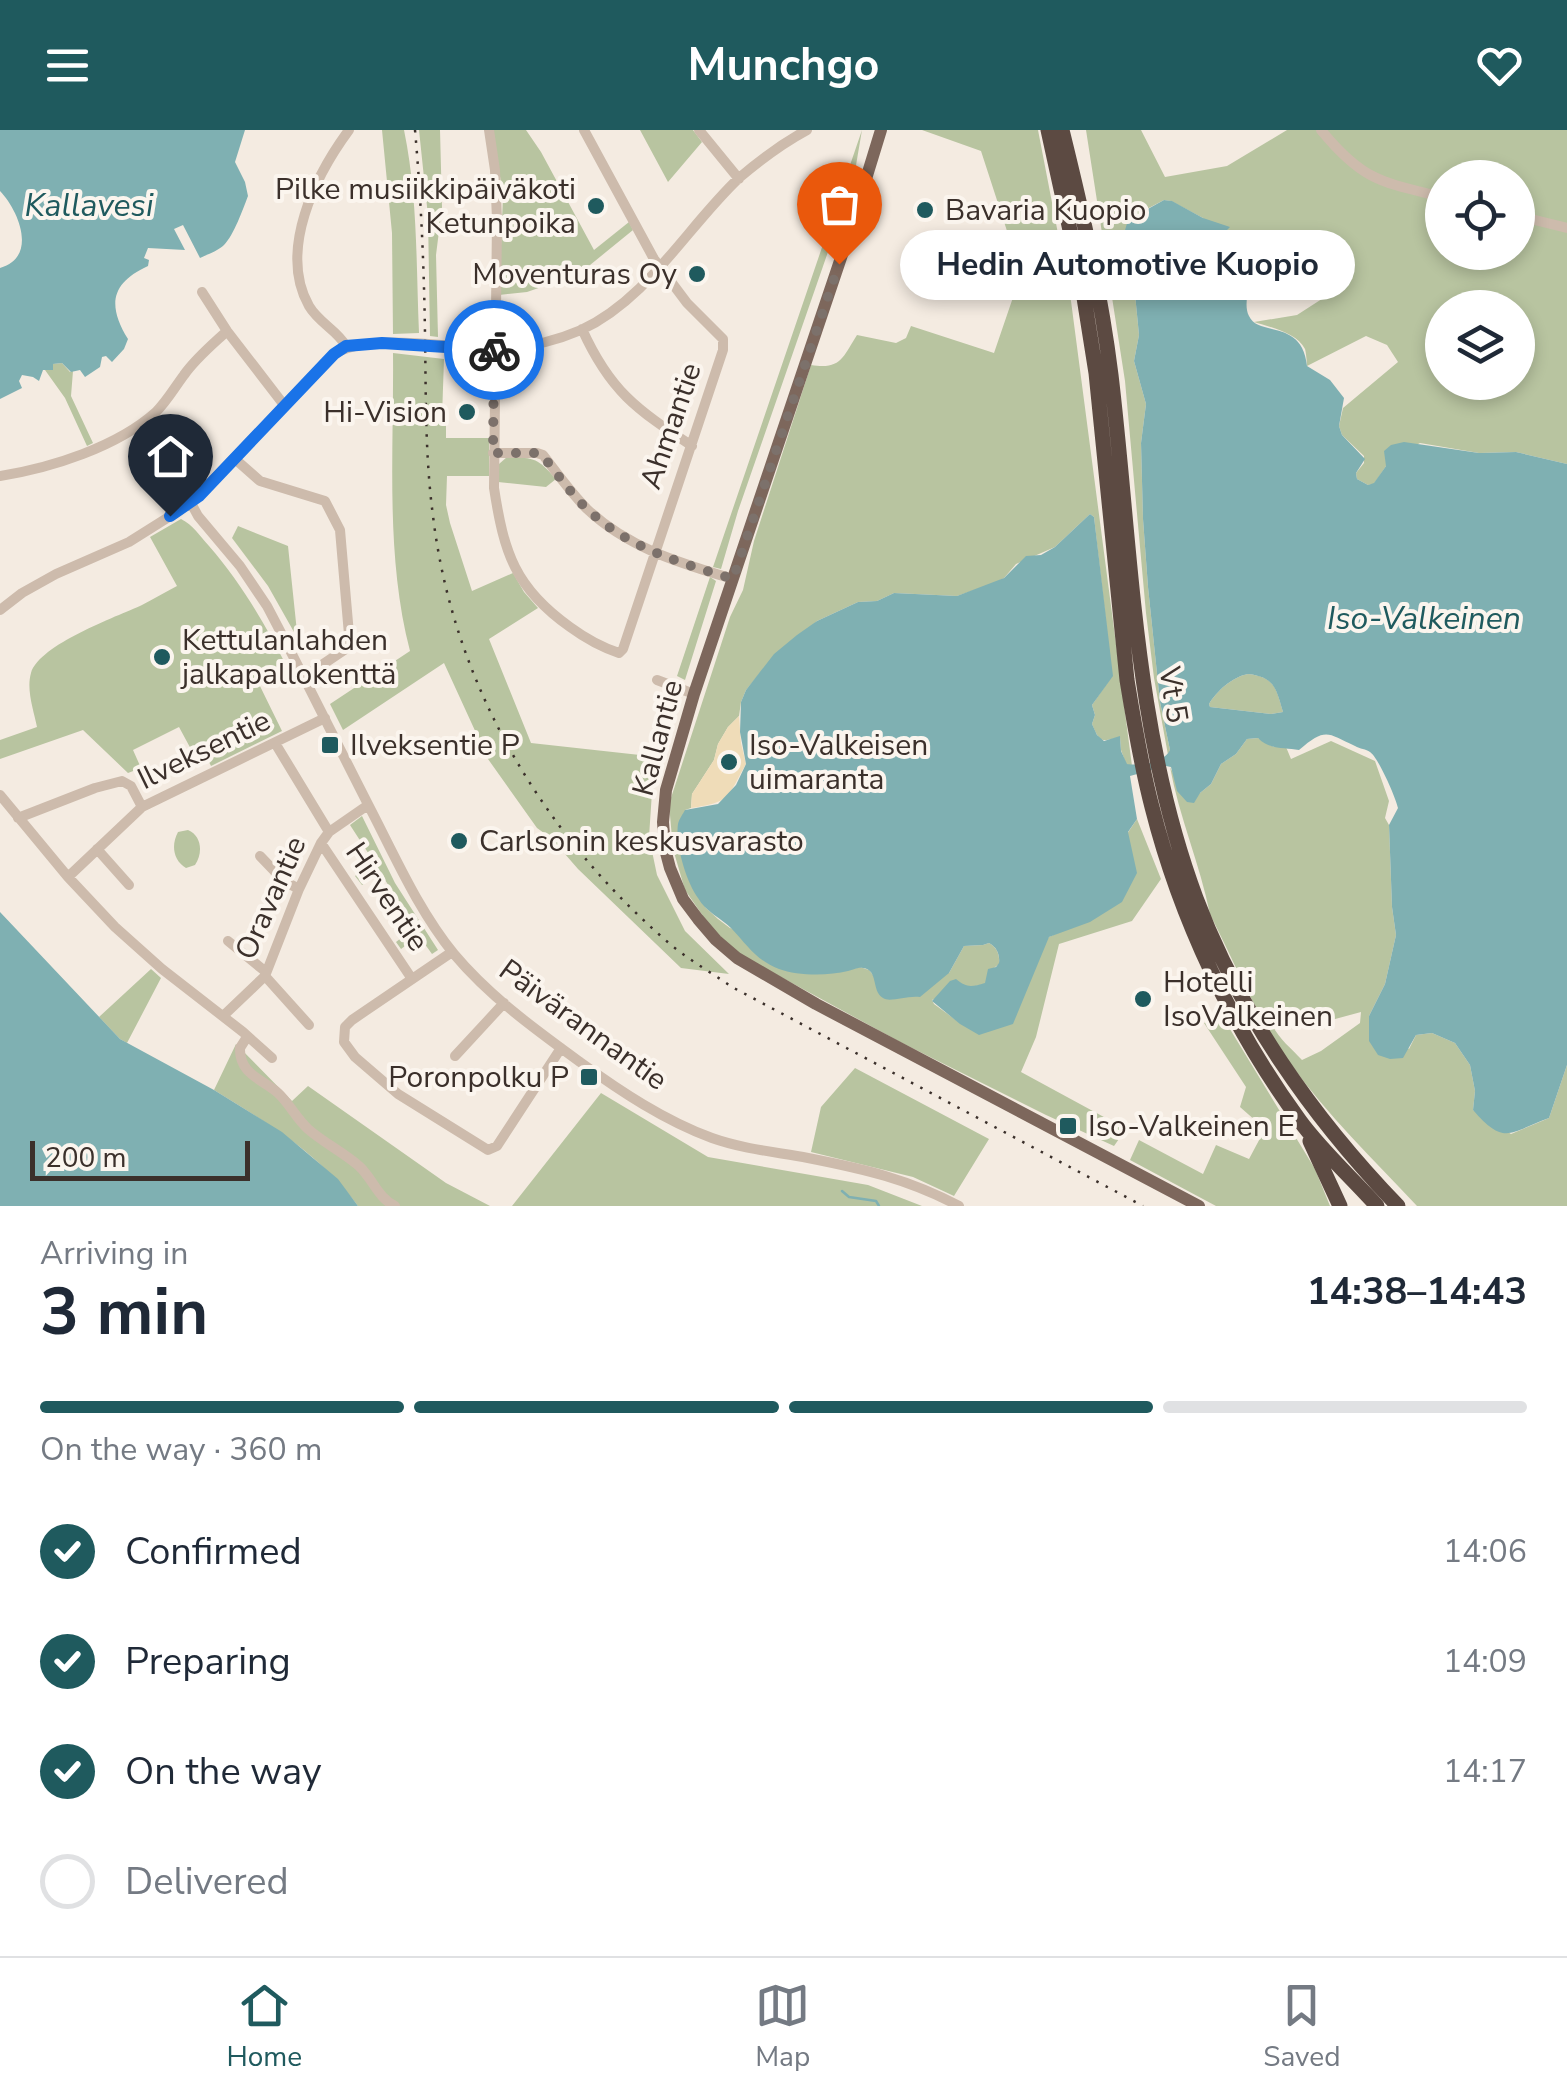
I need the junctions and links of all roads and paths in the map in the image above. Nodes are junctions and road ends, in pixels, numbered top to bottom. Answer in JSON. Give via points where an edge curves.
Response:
{"nodes":[{"id":1,"x":349,"y":130,"type":"edge"},
{"id":2,"x":489,"y":130,"type":"edge"},
{"id":3,"x":584,"y":130,"type":"edge"},
{"id":4,"x":699,"y":130,"type":"edge"},
{"id":5,"x":808,"y":130,"type":"edge"},
{"id":6,"x":881,"y":130,"type":"edge"},
{"id":7,"x":1048,"y":130,"type":"edge"},
{"id":8,"x":1062,"y":130,"type":"edge"},
{"id":9,"x":1322,"y":130,"type":"edge"},
{"id":10,"x":739,"y":179,"type":"junction"},
{"id":11,"x":1425,"y":193,"type":"edge"},
{"id":12,"x":1535,"y":220,"type":"edge"},
{"id":13,"x":1567,"y":228,"type":"edge"},
{"id":14,"x":660,"y":267,"type":"junction"},
{"id":15,"x":202,"y":292,"type":"dead end"},
{"id":16,"x":582,"y":330,"type":"junction"},
{"id":17,"x":227,"y":331,"type":"junction"},
{"id":18,"x":346,"y":346,"type":"junction"},
{"id":19,"x":494,"y":348,"type":"junction"},
{"id":20,"x":284,"y":405,"type":"junction"},
{"id":21,"x":692,"y":446,"type":"junction"},
{"id":22,"x":493,"y":453,"type":"junction"},
{"id":23,"x":234,"y":459,"type":"junction"},
{"id":24,"x":0,"y":476,"type":"edge"},
{"id":25,"x":191,"y":503,"type":"junction"},
{"id":26,"x":654,"y":554,"type":"junction"},
{"id":27,"x":733,"y":579,"type":"junction"},
{"id":28,"x":0,"y":610,"type":"edge"},
{"id":29,"x":304,"y":677,"type":"junction"},
{"id":30,"x":657,"y":680,"type":"dead end"},
{"id":31,"x":694,"y":694,"type":"junction"},
{"id":32,"x":325,"y":718,"type":"junction"},
{"id":33,"x":275,"y":743,"type":"junction"},
{"id":34,"x":1150,"y":766,"type":"junction"},
{"id":35,"x":0,"y":795,"type":"edge"},
{"id":36,"x":368,"y":805,"type":"junction"},
{"id":37,"x":142,"y":807,"type":"junction"},
{"id":38,"x":18,"y":818,"type":"junction"},
{"id":39,"x":329,"y":832,"type":"junction"},
{"id":40,"x":321,"y":843,"type":"junction"},
{"id":41,"x":97,"y":849,"type":"junction"},
{"id":42,"x":260,"y":856,"type":"dead end"},
{"id":43,"x":68,"y":877,"type":"junction"},
{"id":44,"x":129,"y":885,"type":"dead end"},
{"id":45,"x":299,"y":889,"type":"junction"},
{"id":46,"x":228,"y":940,"type":"dead end"},
{"id":47,"x":452,"y":952,"type":"junction"},
{"id":48,"x":266,"y":974,"type":"junction"},
{"id":49,"x":412,"y":978,"type":"junction"},
{"id":50,"x":504,"y":1003,"type":"junction"},
{"id":51,"x":223,"y":1016,"type":"junction"},
{"id":52,"x":310,"y":1025,"type":"dead end"},
{"id":53,"x":248,"y":1037,"type":"junction"},
{"id":54,"x":561,"y":1048,"type":"junction"},
{"id":55,"x":455,"y":1056,"type":"dead end"},
{"id":56,"x":272,"y":1058,"type":"dead end"},
{"id":57,"x":1302,"y":1124,"type":"junction"},
{"id":58,"x":396,"y":1206,"type":"edge"},
{"id":59,"x":959,"y":1206,"type":"edge"},
{"id":60,"x":1199,"y":1206,"type":"edge"},
{"id":61,"x":1340,"y":1206,"type":"edge"},
{"id":62,"x":1377,"y":1206,"type":"edge"},
{"id":63,"x":1398,"y":1206,"type":"edge"}],
"edges":[{"from":1,"to":18,"type":"street","via":[[314,190],[298,250],[308,305]]},
{"from":2,"to":19,"type":"street","via":[[497,220]]},
{"from":3,"to":14,"type":"street","name":"Ahmantie"},
{"from":4,"to":10,"type":"street"},
{"from":5,"to":10,"type":"street"},
{"from":6,"to":27,"type":"main road","name":"Kallantie"},
{"from":7,"to":34,"type":"highway","name":"Vt 5","via":[[1096,373],[1127,680]]},
{"from":8,"to":34,"type":"highway","name":"Vt 5","via":[[1110,372]]},
{"from":9,"to":11,"type":"street","via":[[1356,167]]},
{"from":10,"to":14,"type":"street"},
{"from":12,"to":13,"type":"street"},
{"from":14,"to":16,"type":"street"},
{"from":14,"to":21,"type":"street","name":"Ahmantie","via":[[723,339]]},
{"from":15,"to":17,"type":"street"},
{"from":16,"to":19,"type":"street"},
{"from":16,"to":21,"type":"street","via":[[607,377],[644,414]]},
{"from":17,"to":20,"type":"street"},
{"from":17,"to":24,"type":"street","via":[[140,424],[50,465]]},
{"from":18,"to":19,"type":"street"},
{"from":18,"to":20,"type":"street"},
{"from":19,"to":22,"type":"street"},
{"from":20,"to":23,"type":"street"},
{"from":21,"to":26,"type":"street","name":"Ahmantie"},
{"from":22,"to":26,"type":"street","via":[[542,455],[588,510]]},
{"from":22,"to":26,"type":"street","name":"Ahmantie","via":[[501,525],[517,572],[547,610],[575,631],[623,649]]},
{"from":23,"to":25,"type":"street"},
{"from":23,"to":29,"type":"street","via":[[260,481],[325,501],[340,530],[350,646]]},
{"from":25,"to":28,"type":"street"},
{"from":25,"to":29,"type":"street","name":"Päivärannantie","via":[[267,606]]},
{"from":26,"to":27,"type":"street"},
{"from":27,"to":31,"type":"main road","name":"Kallantie"},
{"from":29,"to":32,"type":"street","name":"Päivärannantie"},
{"from":30,"to":31,"type":"street"},
{"from":31,"to":60,"type":"main road","name":"Kallantie","via":[[666,790],[664,850],[683,899],[716,940],[788,989]]},
{"from":32,"to":33,"type":"street","name":"Ilveksentie"},
{"from":32,"to":36,"type":"street","name":"Päivärannantie"},
{"from":33,"to":37,"type":"street","name":"Ilveksentie"},
{"from":33,"to":39,"type":"street"},
{"from":34,"to":57,"type":"highway","name":"Vt 5","via":[[1168,860],[1202,948],[1235,1018]]},
{"from":34,"to":63,"type":"highway","name":"Vt 5","via":[[1197,900],[1250,1012],[1331,1132]]},
{"from":35,"to":38,"type":"street"},
{"from":36,"to":39,"type":"street","name":"Oravantie"},
{"from":36,"to":47,"type":"street","name":"Päivärannantie"},
{"from":37,"to":38,"type":"street","via":[[122,781]]},
{"from":37,"to":41,"type":"street","name":"Ilveksentie"},
{"from":38,"to":43,"type":"street"},
{"from":39,"to":40,"type":"street","name":"Oravantie"},
{"from":40,"to":45,"type":"street","name":"Oravantie"},
{"from":40,"to":49,"type":"street","name":"Hirventie"},
{"from":41,"to":43,"type":"street","name":"Ilveksentie"},
{"from":41,"to":44,"type":"street"},
{"from":42,"to":45,"type":"street"},
{"from":43,"to":51,"type":"street","via":[[162,970]]},
{"from":45,"to":48,"type":"street","name":"Oravantie"},
{"from":46,"to":48,"type":"street"},
{"from":47,"to":49,"type":"street"},
{"from":47,"to":50,"type":"street","name":"Päivärannantie"},
{"from":48,"to":51,"type":"street","name":"Oravantie"},
{"from":48,"to":52,"type":"street"},
{"from":49,"to":54,"type":"street","via":[[352,1020],[344,1042],[398,1094],[484,1149],[497,1146]]},
{"from":50,"to":54,"type":"street","name":"Päivärannantie"},
{"from":50,"to":55,"type":"street"},
{"from":51,"to":53,"type":"street"},
{"from":53,"to":56,"type":"street"},
{"from":53,"to":58,"type":"street","via":[[240,1048],[242,1062],[260,1083]]},
{"from":54,"to":59,"type":"street","name":"Päivärannantie","via":[[638,1101],[710,1138],[896,1178]]},
{"from":57,"to":61,"type":"highway"},
{"from":57,"to":62,"type":"highway","name":"Vt 5"}]}
